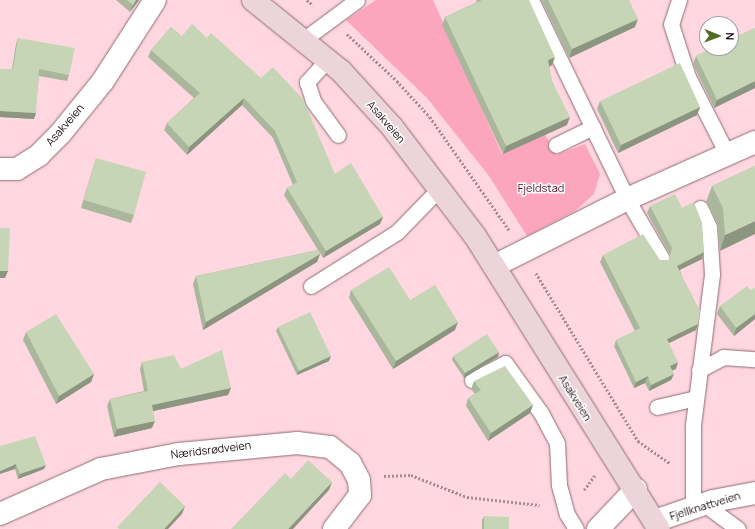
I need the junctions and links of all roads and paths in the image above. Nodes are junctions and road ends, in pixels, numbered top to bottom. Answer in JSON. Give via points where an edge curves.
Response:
{"nodes":[{"id":1,"x":155,"y":0,"type":"edge"},
{"id":2,"x":253,"y":0,"type":"edge"},
{"id":3,"x":307,"y":0,"type":"edge"},
{"id":4,"x":357,"y":0,"type":"edge"},
{"id":5,"x":531,"y":0,"type":"edge"},
{"id":6,"x":679,"y":0,"type":"edge"},
{"id":7,"x":331,"y":19,"type":"junction"},
{"id":8,"x":303,"y":40,"type":"junction"},
{"id":9,"x":327,"y":60,"type":"junction"},
{"id":10,"x":593,"y":127,"type":"junction"},
{"id":11,"x":338,"y":135,"type":"dead end"},
{"id":12,"x":755,"y":142,"type":"edge"},
{"id":13,"x":556,"y":145,"type":"dead end"},
{"id":14,"x":726,"y":154,"type":"junction"},
{"id":15,"x":0,"y":169,"type":"edge"},
{"id":16,"x":439,"y":189,"type":"junction"},
{"id":17,"x":627,"y":199,"type":"junction"},
{"id":18,"x":700,"y":208,"type":"dead end"},
{"id":19,"x":514,"y":238,"type":"dead end"},
{"id":20,"x":662,"y":259,"type":"edge"},
{"id":21,"x":494,"y":266,"type":"junction"},
{"id":22,"x":533,"y":268,"type":"dead end"},
{"id":23,"x":311,"y":286,"type":"dead end"},
{"id":24,"x":697,"y":359,"type":"junction"},
{"id":25,"x":755,"y":359,"type":"edge"},
{"id":26,"x":472,"y":380,"type":"dead end"},
{"id":27,"x":696,"y":398,"type":"junction"},
{"id":28,"x":657,"y":406,"type":"dead end"},
{"id":29,"x":638,"y":441,"type":"junction"},
{"id":30,"x":611,"y":455,"type":"junction"},
{"id":31,"x":693,"y":479,"type":"junction"},
{"id":32,"x":359,"y":480,"type":"junction"},
{"id":33,"x":636,"y":489,"type":"junction"},
{"id":34,"x":755,"y":494,"type":"edge"},
{"id":35,"x":699,"y":506,"type":"junction"},
{"id":36,"x":566,"y":510,"type":"junction"},
{"id":37,"x":0,"y":514,"type":"edge"},
{"id":38,"x":657,"y":525,"type":"edge"},
{"id":39,"x":334,"y":529,"type":"edge"},
{"id":40,"x":576,"y":529,"type":"edge"},
{"id":41,"x":598,"y":529,"type":"edge"},
{"id":42,"x":738,"y":529,"type":"edge"}],
"edges":[{"from":1,"to":15,"type":"street","name":"Asakveien","via":[[103,81],[60,134],[39,155],[17,169]]},
{"from":2,"to":8,"type":"main road","name":"Asakveien"},
{"from":3,"to":7,"type":"path"},
{"from":4,"to":7,"type":"lane"},
{"from":5,"to":10,"type":"lane"},
{"from":6,"to":14,"type":"lane","via":[[671,24],[688,77]]},
{"from":7,"to":8,"type":"lane"},
{"from":7,"to":19,"type":"path","via":[[397,81],[430,117]]},
{"from":8,"to":9,"type":"main road","name":"Asakveien"},
{"from":9,"to":11,"type":"lane","via":[[307,82],[313,100]]},
{"from":9,"to":16,"type":"main road","name":"Asakveien","via":[[392,127]]},
{"from":10,"to":13,"type":"lane"},
{"from":10,"to":17,"type":"lane"},
{"from":12,"to":14,"type":"street"},
{"from":14,"to":17,"type":"street"},
{"from":16,"to":21,"type":"main road","name":"Asakveien"},
{"from":16,"to":23,"type":"lane","via":[[397,232]]},
{"from":17,"to":20,"type":"lane"},
{"from":17,"to":21,"type":"street"},
{"from":18,"to":24,"type":"lane","via":[[709,227],[712,274]]},
{"from":21,"to":30,"type":"main road","name":"Asakveien"},
{"from":22,"to":29,"type":"path"},
{"from":24,"to":25,"type":"lane"},
{"from":24,"to":27,"type":"lane"},
{"from":26,"to":36,"type":"lane","via":[[505,363],[541,413],[557,443],[559,485]]},
{"from":27,"to":28,"type":"lane"},
{"from":27,"to":31,"type":"lane"},
{"from":29,"to":30,"type":"path"},
{"from":29,"to":31,"type":"path"},
{"from":30,"to":33,"type":"main road","name":"Asakveien"},
{"from":30,"to":36,"type":"path"},
{"from":31,"to":35,"type":"lane"},
{"from":32,"to":36,"type":"path","via":[[411,475],[467,497]]},
{"from":32,"to":37,"type":"street","name":"Næridsrødveien","via":[[350,463],[330,448],[297,443],[237,446],[101,469]]},
{"from":32,"to":39,"type":"street","via":[[360,495]]},
{"from":33,"to":38,"type":"main road","name":"Asakveien"},
{"from":33,"to":41,"type":"street"},
{"from":34,"to":35,"type":"street","name":"Fjellknattveien"},
{"from":35,"to":38,"type":"street","name":"Fjellknattveien"},
{"from":35,"to":42,"type":"lane"},
{"from":36,"to":40,"type":"lane"}]}
